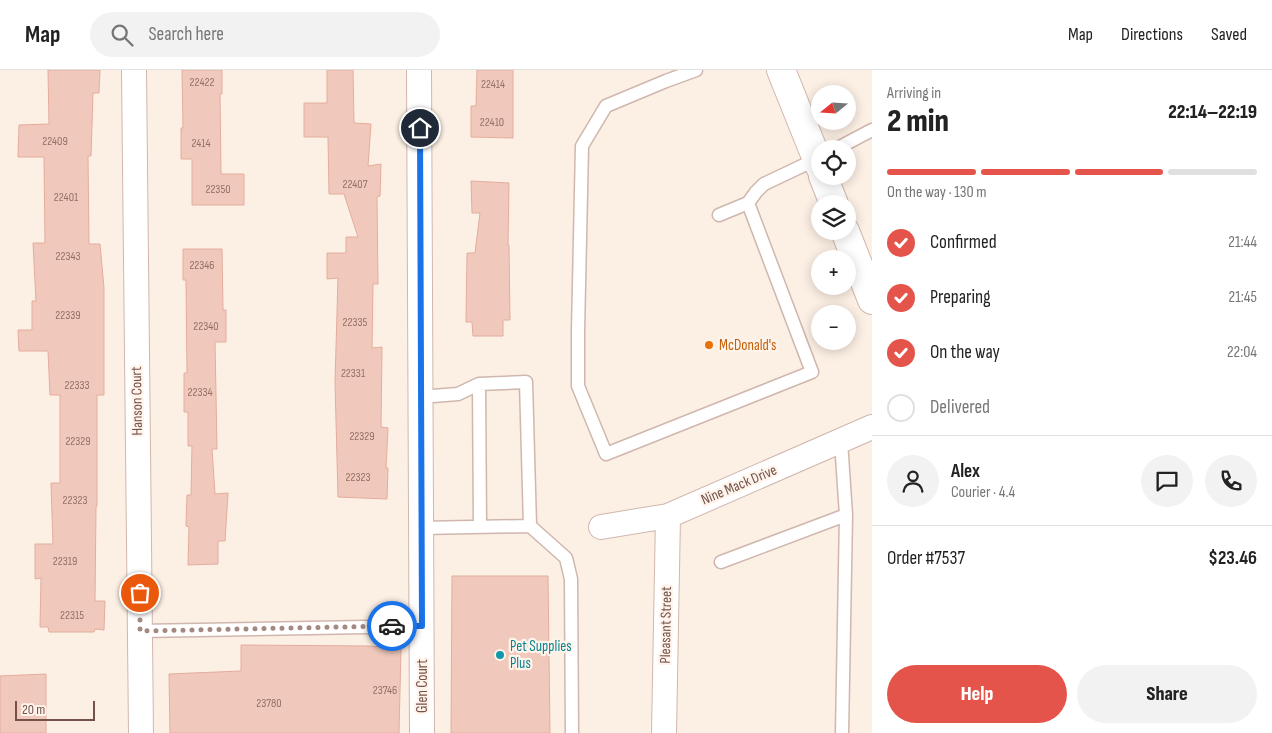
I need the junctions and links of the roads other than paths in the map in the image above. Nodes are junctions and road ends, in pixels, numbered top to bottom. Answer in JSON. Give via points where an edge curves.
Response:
{"nodes":[{"id":1,"x":134,"y":70,"type":"edge"},
{"id":2,"x":419,"y":70,"type":"edge"},
{"id":3,"x":696,"y":70,"type":"edge"},
{"id":4,"x":781,"y":70,"type":"edge"},
{"id":5,"x":872,"y":130,"type":"edge"},
{"id":6,"x":813,"y":140,"type":"edge"},
{"id":7,"x":856,"y":140,"type":"edge"},
{"id":8,"x":811,"y":166,"type":"edge"},
{"id":9,"x":748,"y":203,"type":"junction"},
{"id":10,"x":719,"y":215,"type":"dead end"},
{"id":11,"x":849,"y":240,"type":"edge"},
{"id":12,"x":872,"y":300,"type":"edge"},
{"id":13,"x":480,"y":384,"type":"junction"},
{"id":14,"x":420,"y":397,"type":"junction"},
{"id":15,"x":872,"y":427,"type":"edge"},
{"id":16,"x":841,"y":441,"type":"junction"},
{"id":17,"x":668,"y":516,"type":"junction"},
{"id":18,"x":846,"y":516,"type":"junction"},
{"id":19,"x":530,"y":526,"type":"junction"},
{"id":20,"x":480,"y":527,"type":"junction"},
{"id":21,"x":601,"y":527,"type":"dead end"},
{"id":22,"x":421,"y":528,"type":"junction"},
{"id":23,"x":721,"y":562,"type":"dead end"},
{"id":24,"x":422,"y":626,"type":"junction"},
{"id":25,"x":140,"y":631,"type":"junction"},
{"id":26,"x":141,"y":733,"type":"edge"},
{"id":27,"x":422,"y":733,"type":"edge"},
{"id":28,"x":572,"y":733,"type":"edge"},
{"id":29,"x":664,"y":733,"type":"edge"},
{"id":30,"x":842,"y":733,"type":"edge"}],
"edges":[{"from":1,"to":25,"type":"street","name":"Hanson Court"},
{"from":2,"to":14,"type":"street","name":"Glen Court"},
{"from":3,"to":9,"type":"lane","via":[[606,106],[582,146],[578,386],[606,454],[812,372]]},
{"from":4,"to":6,"type":"main road"},
{"from":5,"to":7,"type":"lane"},
{"from":8,"to":9,"type":"lane","via":[[764,184]]},
{"from":9,"to":10,"type":"lane"},
{"from":11,"to":12,"type":"main road"},
{"from":13,"to":14,"type":"lane","via":[[458,394]]},
{"from":13,"to":19,"type":"lane","via":[[526,382]]},
{"from":13,"to":20,"type":"lane"},
{"from":14,"to":22,"type":"street","name":"Glen Court"},
{"from":15,"to":16,"type":"street","name":"Nine Mack Drive"},
{"from":16,"to":17,"type":"street","name":"Nine Mack Drive"},
{"from":16,"to":18,"type":"lane"},
{"from":17,"to":21,"type":"street","name":"Nine Mack Drive"},
{"from":17,"to":29,"type":"street","name":"Pleasant Street"},
{"from":18,"to":23,"type":"lane"},
{"from":18,"to":30,"type":"lane"},
{"from":19,"to":20,"type":"lane"},
{"from":19,"to":28,"type":"lane","via":[[566,558],[571,579]]},
{"from":20,"to":22,"type":"lane"},
{"from":22,"to":24,"type":"street","name":"Glen Court"},
{"from":24,"to":25,"type":"lane"},
{"from":24,"to":27,"type":"street","name":"Glen Court"},
{"from":25,"to":26,"type":"street","name":"Hanson Court"}]}
